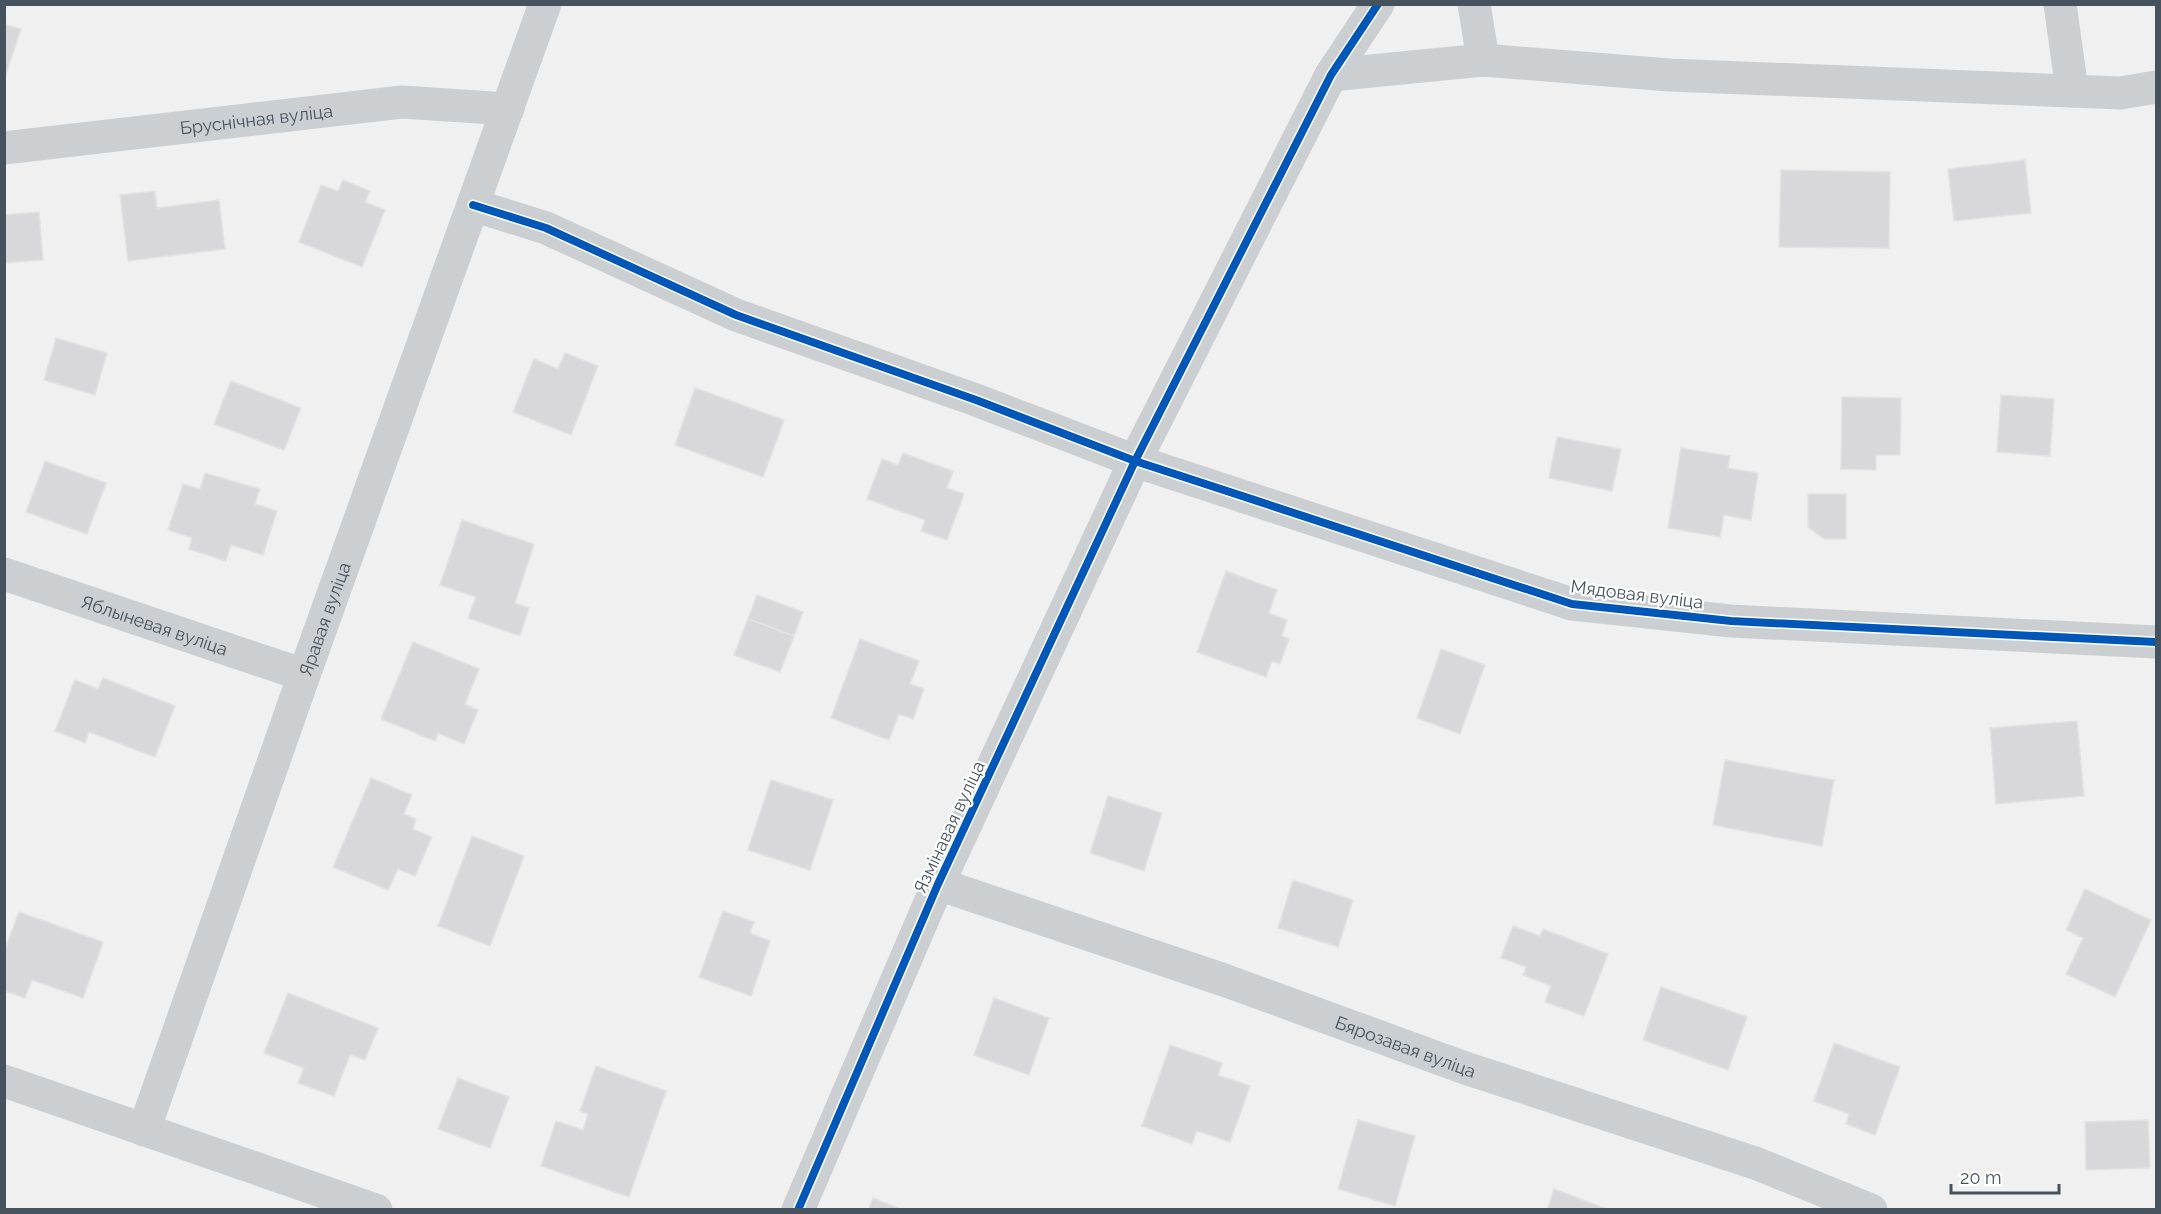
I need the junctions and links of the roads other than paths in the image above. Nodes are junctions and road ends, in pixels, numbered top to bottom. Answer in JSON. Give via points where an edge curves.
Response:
{"nodes":[{"id":1,"x":545,"y":4,"type":"edge"},
{"id":2,"x":1378,"y":4,"type":"edge"},
{"id":3,"x":1474,"y":4,"type":"edge"},
{"id":4,"x":2060,"y":4,"type":"edge"},
{"id":5,"x":1483,"y":60,"type":"junction"},
{"id":6,"x":1331,"y":75,"type":"junction"},
{"id":7,"x":2157,"y":87,"type":"edge"},
{"id":8,"x":2072,"y":91,"type":"junction"},
{"id":9,"x":508,"y":109,"type":"junction"},
{"id":10,"x":4,"y":148,"type":"edge"},
{"id":11,"x":473,"y":205,"type":"junction"},
{"id":12,"x":1135,"y":461,"type":"junction"},
{"id":13,"x":4,"y":574,"type":"edge"},
{"id":14,"x":2157,"y":642,"type":"edge"},
{"id":15,"x":304,"y":675,"type":"junction"},
{"id":16,"x":938,"y":885,"type":"junction"},
{"id":17,"x":4,"y":1081,"type":"edge"},
{"id":18,"x":144,"y":1130,"type":"junction"},
{"id":19,"x":376,"y":1209,"type":"edge"},
{"id":20,"x":798,"y":1209,"type":"edge"},
{"id":21,"x":1871,"y":1209,"type":"edge"}],
"edges":[{"from":1,"to":9,"type":"street","name":"Яравая вуліца"},
{"from":2,"to":6,"type":"street","name":"Язмінавая вуліца"},
{"from":3,"to":5,"type":"street"},
{"from":4,"to":8,"type":"street"},
{"from":5,"to":6,"type":"street"},
{"from":5,"to":8,"type":"street","via":[[1669,75]]},
{"from":6,"to":12,"type":"street","name":"Язмінавая вуліца"},
{"from":7,"to":8,"type":"street","via":[[2121,93]]},
{"from":9,"to":10,"type":"street","name":"Бруснічная вуліца","via":[[402,102]]},
{"from":9,"to":11,"type":"street","name":"Яравая вуліца"},
{"from":11,"to":12,"type":"street","name":"Мядовая вуліца","via":[[546,228],[736,315]]},
{"from":11,"to":15,"type":"street","name":"Яравая вуліца"},
{"from":12,"to":14,"type":"street","name":"Мядовая вуліца","via":[[1572,604],[1731,621]]},
{"from":12,"to":16,"type":"street","name":"Язмінавая вуліца"},
{"from":13,"to":15,"type":"street","name":"Яблыневая вуліца"},
{"from":15,"to":18,"type":"street","name":"Яравая вуліца"},
{"from":16,"to":20,"type":"street","name":"Язмінавая вуліца"},
{"from":16,"to":21,"type":"street","name":"Бярозавая вуліца","via":[[1224,980],[1465,1068],[1755,1162]]},
{"from":17,"to":18,"type":"street"},
{"from":18,"to":19,"type":"street"}]}
